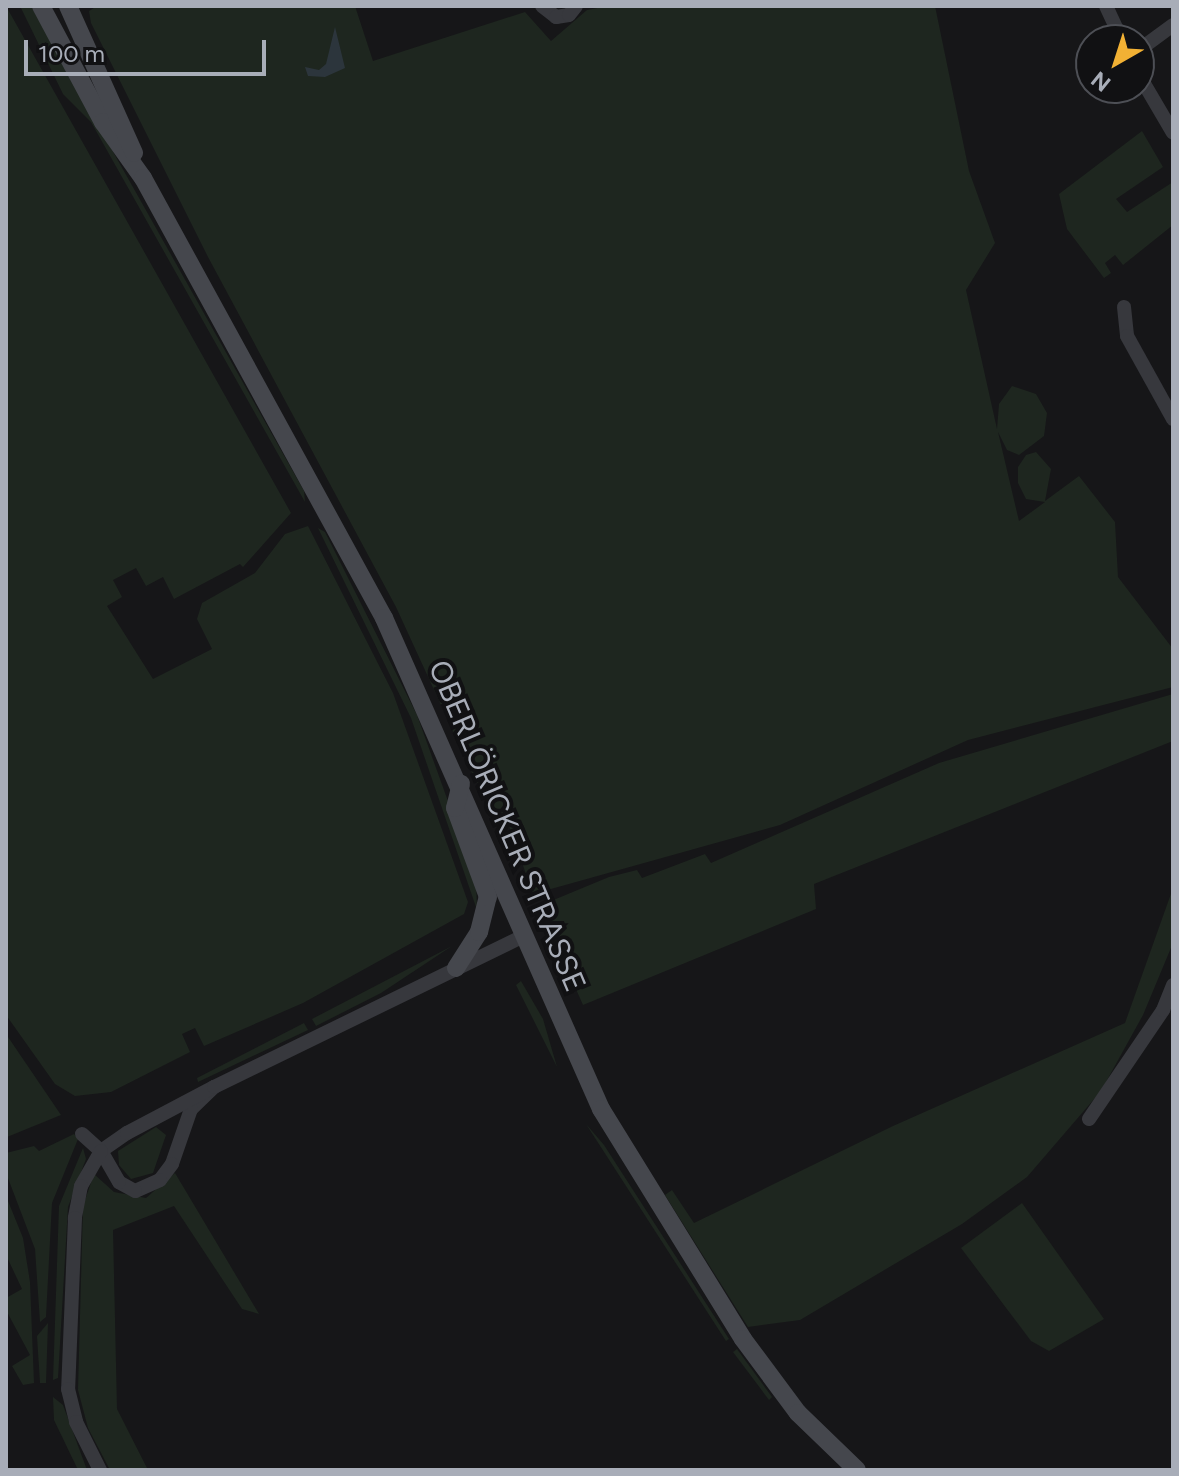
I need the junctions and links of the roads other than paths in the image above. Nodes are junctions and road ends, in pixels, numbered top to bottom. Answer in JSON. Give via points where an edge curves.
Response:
{"nodes":[{"id":1,"x":65,"y":6,"type":"edge"},
{"id":2,"x":542,"y":6,"type":"edge"},
{"id":3,"x":576,"y":6,"type":"edge"},
{"id":4,"x":43,"y":11,"type":"edge"},
{"id":5,"x":1173,"y":25,"type":"edge"},
{"id":6,"x":1155,"y":38,"type":"edge"},
{"id":7,"x":1155,"y":102,"type":"edge"},
{"id":8,"x":1173,"y":133,"type":"edge"},
{"id":9,"x":143,"y":178,"type":"junction"},
{"id":10,"x":1124,"y":307,"type":"dead end"},
{"id":11,"x":1173,"y":419,"type":"edge"},
{"id":12,"x":461,"y":784,"type":"junction"},
{"id":13,"x":525,"y":935,"type":"junction"},
{"id":14,"x":456,"y":968,"type":"junction"},
{"id":15,"x":1173,"y":985,"type":"edge"},
{"id":16,"x":214,"y":1087,"type":"junction"},
{"id":17,"x":1089,"y":1119,"type":"dead end"},
{"id":18,"x":82,"y":1134,"type":"dead end"},
{"id":19,"x":101,"y":1151,"type":"junction"},
{"id":20,"x":100,"y":1470,"type":"edge"},
{"id":21,"x":857,"y":1470,"type":"edge"}],
"edges":[{"from":1,"to":4,"type":"street","name":"OBERLÖRICKER STRASSE"},
{"from":1,"to":9,"type":"main road","name":"OBERLÖRICKER STRASSE"},
{"from":2,"to":3,"type":"street","via":[[556,17],[569,15]]},
{"from":4,"to":9,"type":"main road","name":"OBERLÖRICKER STRASSE","via":[[103,122]]},
{"from":5,"to":6,"type":"street"},
{"from":7,"to":8,"type":"street"},
{"from":9,"to":12,"type":"main road","name":"OBERLÖRICKER STRASSE","via":[[384,618]]},
{"from":10,"to":11,"type":"street","via":[[1127,336]]},
{"from":12,"to":13,"type":"main road","name":"OBERLÖRICKER STRASSE"},
{"from":12,"to":14,"type":"main road","via":[[455,808],[488,897],[479,932]]},
{"from":13,"to":14,"type":"street"},
{"from":13,"to":21,"type":"main road","name":"OBERLÖRICKER STRASSE","via":[[569,1041],[625,1151],[743,1339],[798,1413]]},
{"from":14,"to":16,"type":"street"},
{"from":15,"to":17,"type":"street","via":[[1163,1010]]},
{"from":16,"to":19,"type":"street"},
{"from":16,"to":19,"type":"street","via":[[191,1109],[172,1164],[148,1189],[135,1191],[119,1182]]},
{"from":18,"to":19,"type":"street"},
{"from":19,"to":20,"type":"street","via":[[81,1186],[75,1218],[68,1389],[76,1422]]}]}
